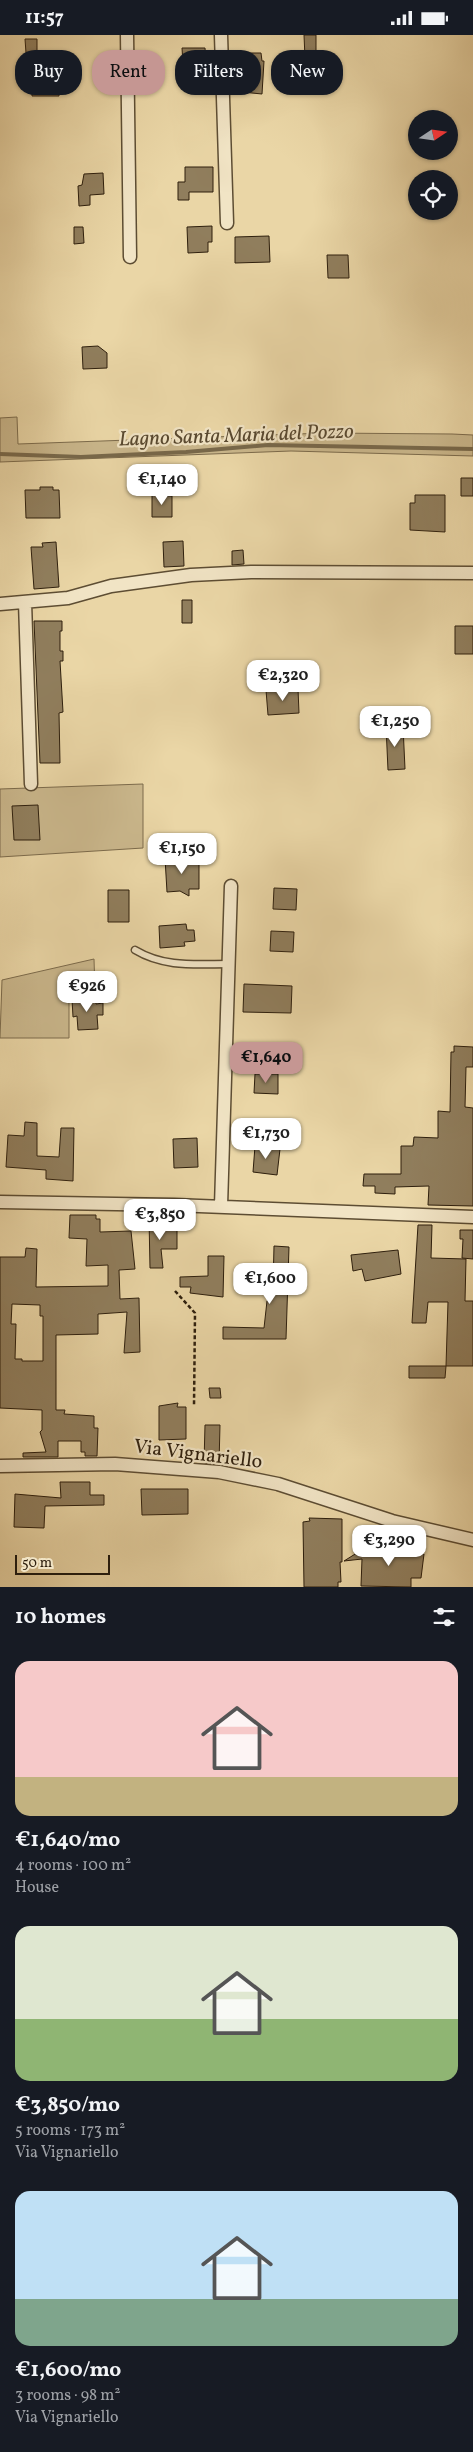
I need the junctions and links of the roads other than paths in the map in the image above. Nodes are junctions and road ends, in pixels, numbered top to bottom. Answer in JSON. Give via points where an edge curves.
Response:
{"nodes":[{"id":1,"x":126,"y":35,"type":"edge"},
{"id":2,"x":221,"y":35,"type":"edge"},
{"id":3,"x":227,"y":223,"type":"dead end"},
{"id":4,"x":130,"y":257,"type":"dead end"},
{"id":5,"x":473,"y":573,"type":"edge"},
{"id":6,"x":25,"y":602,"type":"junction"},
{"id":7,"x":0,"y":604,"type":"edge"},
{"id":8,"x":31,"y":784,"type":"dead end"},
{"id":9,"x":231,"y":886,"type":"dead end"},
{"id":10,"x":135,"y":951,"type":"dead end"},
{"id":11,"x":230,"y":964,"type":"junction"},
{"id":12,"x":0,"y":1202,"type":"edge"},
{"id":13,"x":221,"y":1207,"type":"junction"},
{"id":14,"x":473,"y":1217,"type":"edge"},
{"id":15,"x":0,"y":1466,"type":"edge"},
{"id":16,"x":473,"y":1540,"type":"edge"}],
"edges":[{"from":1,"to":4,"type":"street"},
{"from":2,"to":3,"type":"street"},
{"from":5,"to":6,"type":"street","via":[[251,572],[191,575],[111,586],[68,598]]},
{"from":6,"to":7,"type":"street"},
{"from":6,"to":8,"type":"street"},
{"from":9,"to":11,"type":"street"},
{"from":10,"to":11,"type":"lane","via":[[150,960],[164,963]]},
{"from":11,"to":13,"type":"street"},
{"from":12,"to":13,"type":"street"},
{"from":13,"to":14,"type":"street"},
{"from":15,"to":16,"type":"street","name":"Via Vignariello","via":[[115,1464],[228,1473],[278,1484],[392,1521]]}]}
